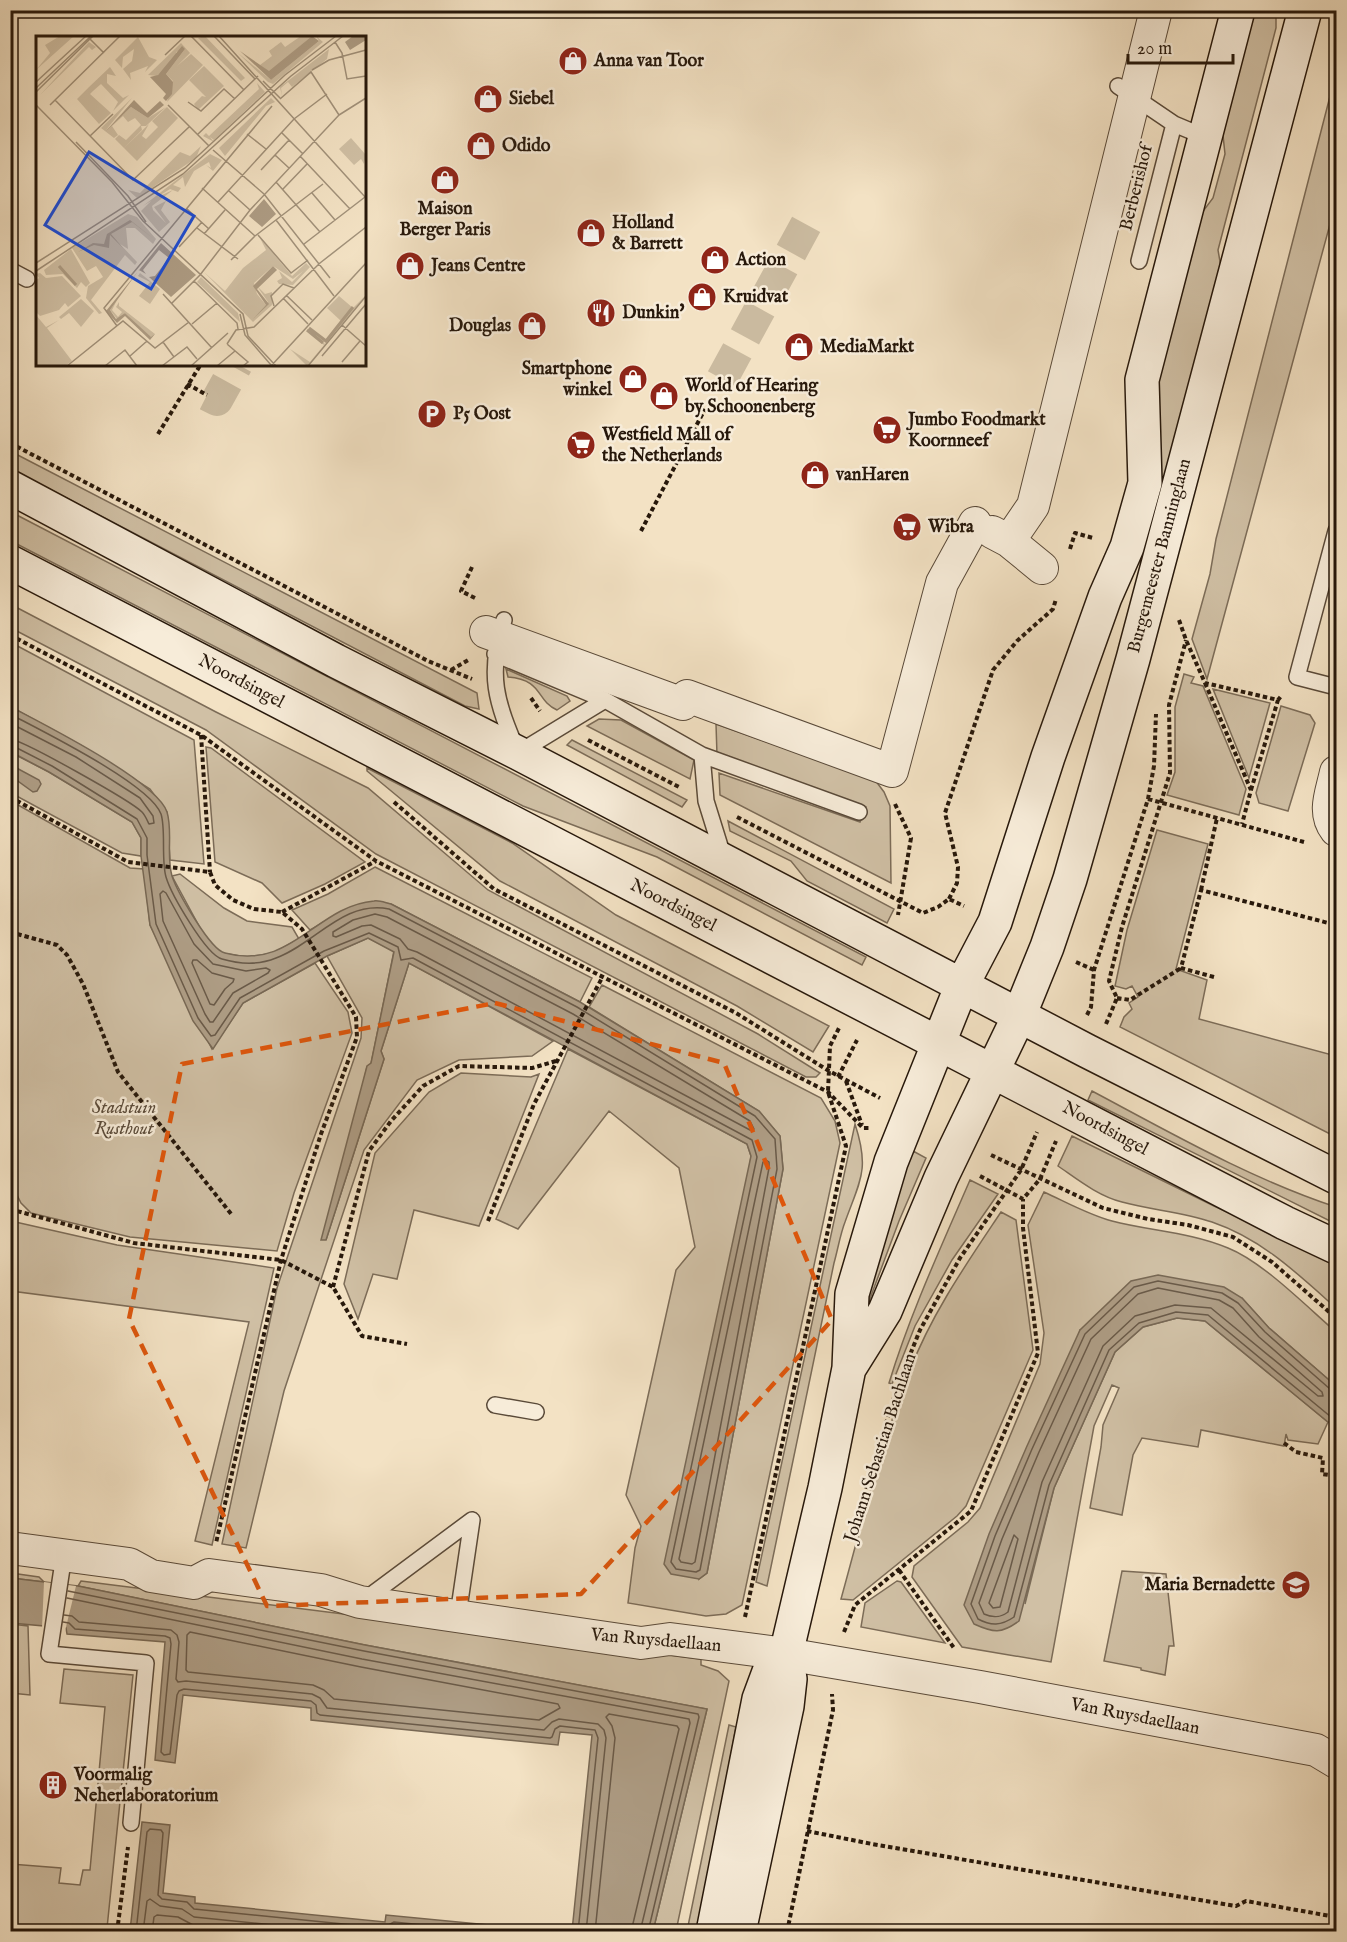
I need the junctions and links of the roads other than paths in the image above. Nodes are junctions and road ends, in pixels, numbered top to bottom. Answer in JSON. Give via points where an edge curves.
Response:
{"nodes":[{"id":1,"x":1156,"y":10,"type":"edge"},
{"id":2,"x":1237,"y":12,"type":"edge"},
{"id":3,"x":1300,"y":18,"type":"edge"},
{"id":4,"x":1126,"y":92,"type":"junction"},
{"id":5,"x":1174,"y":124,"type":"junction"},
{"id":6,"x":1205,"y":137,"type":"junction"},
{"id":7,"x":1139,"y":261,"type":"dead end"},
{"id":8,"x":10,"y":270,"type":"edge"},
{"id":9,"x":27,"y":279,"type":"dead end"},
{"id":10,"x":10,"y":488,"type":"edge"},
{"id":11,"x":1336,"y":531,"type":"edge"},
{"id":12,"x":1009,"y":541,"type":"junction"},
{"id":13,"x":10,"y":562,"type":"edge"},
{"id":14,"x":1050,"y":580,"type":"road end"},
{"id":15,"x":496,"y":636,"type":"junction"},
{"id":16,"x":1336,"y":687,"type":"edge"},
{"id":17,"x":605,"y":700,"type":"junction"},
{"id":18,"x":518,"y":753,"type":"junction"},
{"id":19,"x":702,"y":755,"type":"junction"},
{"id":20,"x":1336,"y":772,"type":"edge"},
{"id":21,"x":859,"y":812,"type":"dead end"},
{"id":22,"x":1334,"y":827,"type":"edge"},
{"id":23,"x":725,"y":861,"type":"junction"},
{"id":24,"x":962,"y":986,"type":"junction"},
{"id":25,"x":1019,"y":1016,"type":"junction"},
{"id":26,"x":938,"y":1042,"type":"junction"},
{"id":27,"x":992,"y":1071,"type":"junction"},
{"id":28,"x":1336,"y":1177,"type":"edge"},
{"id":29,"x":1336,"y":1247,"type":"edge"},
{"id":30,"x":849,"y":1368,"type":"junction"},
{"id":31,"x":495,"y":1405,"type":"dead end"},
{"id":32,"x":536,"y":1412,"type":"dead end"},
{"id":33,"x":10,"y":1548,"type":"edge"},
{"id":34,"x":62,"y":1570,"type":"junction"},
{"id":35,"x":360,"y":1602,"type":"junction"},
{"id":36,"x":458,"y":1615,"type":"junction"},
{"id":37,"x":786,"y":1654,"type":"junction"},
{"id":38,"x":1336,"y":1762,"type":"edge"},
{"id":39,"x":131,"y":1823,"type":"road end"},
{"id":40,"x":713,"y":1932,"type":"edge"},
{"id":41,"x":739,"y":1932,"type":"edge"}],
"edges":[{"from":1,"to":4,"type":"street"},
{"from":2,"to":6,"type":"street","name":"Burgemeester Banninglaan"},
{"from":3,"to":25,"type":"street","name":"Burgemeester Banninglaan","via":[[1132,659],[1070,879]]},
{"from":4,"to":5,"type":"lane"},
{"from":4,"to":12,"type":"street","via":[[1033,506]]},
{"from":5,"to":6,"type":"lane"},
{"from":5,"to":7,"type":"lane","name":"Berberishof"},
{"from":6,"to":24,"type":"street","name":"Burgemeester Banninglaan","via":[[1142,380],[1145,483],[1127,547],[1048,757],[995,922]]},
{"from":8,"to":9,"type":"lane"},
{"from":10,"to":18,"type":"street"},
{"from":11,"to":16,"type":"lane","via":[[1297,677]]},
{"from":12,"to":14,"type":"street"},
{"from":12,"to":15,"type":"street","via":[[968,520],[942,584],[892,771],[687,696],[683,704]]},
{"from":13,"to":26,"type":"street","name":"Noordsingel"},
{"from":15,"to":17,"type":"lane"},
{"from":15,"to":18,"type":"lane","via":[[495,686]]},
{"from":17,"to":18,"type":"lane"},
{"from":17,"to":19,"type":"lane"},
{"from":18,"to":23,"type":"street"},
{"from":19,"to":21,"type":"lane"},
{"from":19,"to":23,"type":"lane","via":[[706,801]]},
{"from":20,"to":22,"type":"street","via":[[1328,808]]},
{"from":23,"to":24,"type":"street"},
{"from":24,"to":25,"type":"street"},
{"from":24,"to":26,"type":"street","name":"Johann Sebastian Bachlaan"},
{"from":25,"to":27,"type":"street","name":"Burgemeester Banninglaan"},
{"from":25,"to":28,"type":"street"},
{"from":26,"to":27,"type":"street","name":"Noordsingel"},
{"from":26,"to":30,"type":"street","name":"Johann Sebastian Bachlaan","via":[[891,1162],[852,1294]]},
{"from":27,"to":29,"type":"street","name":"Noordsingel"},
{"from":27,"to":30,"type":"street","name":"Johann Sebastian Bachlaan","via":[[941,1178],[885,1311]]},
{"from":30,"to":37,"type":"street","name":"Johann Sebastian Bachlaan"},
{"from":31,"to":32,"type":"lane"},
{"from":33,"to":34,"type":"street","name":"Van Ruysdaellaan"},
{"from":34,"to":35,"type":"street","name":"Van Ruysdaellaan","via":[[129,1564],[151,1576],[194,1583],[209,1575],[321,1590]]},
{"from":34,"to":39,"type":"lane","via":[[50,1654],[146,1663]]},
{"from":35,"to":36,"type":"street","name":"Van Ruysdaellaan"},
{"from":35,"to":36,"type":"lane","via":[[472,1520]]},
{"from":36,"to":37,"type":"street","name":"Van Ruysdaellaan","via":[[641,1643],[670,1639]]},
{"from":37,"to":38,"type":"street","name":"Van Ruysdaellaan","via":[[1316,1750]]},
{"from":37,"to":40,"type":"street","name":"Johann Sebastian Bachlaan","via":[[769,1672],[759,1699]]},
{"from":37,"to":41,"type":"street","name":"Johann Sebastian Bachlaan","via":[[790,1679],[787,1706]]}]}
